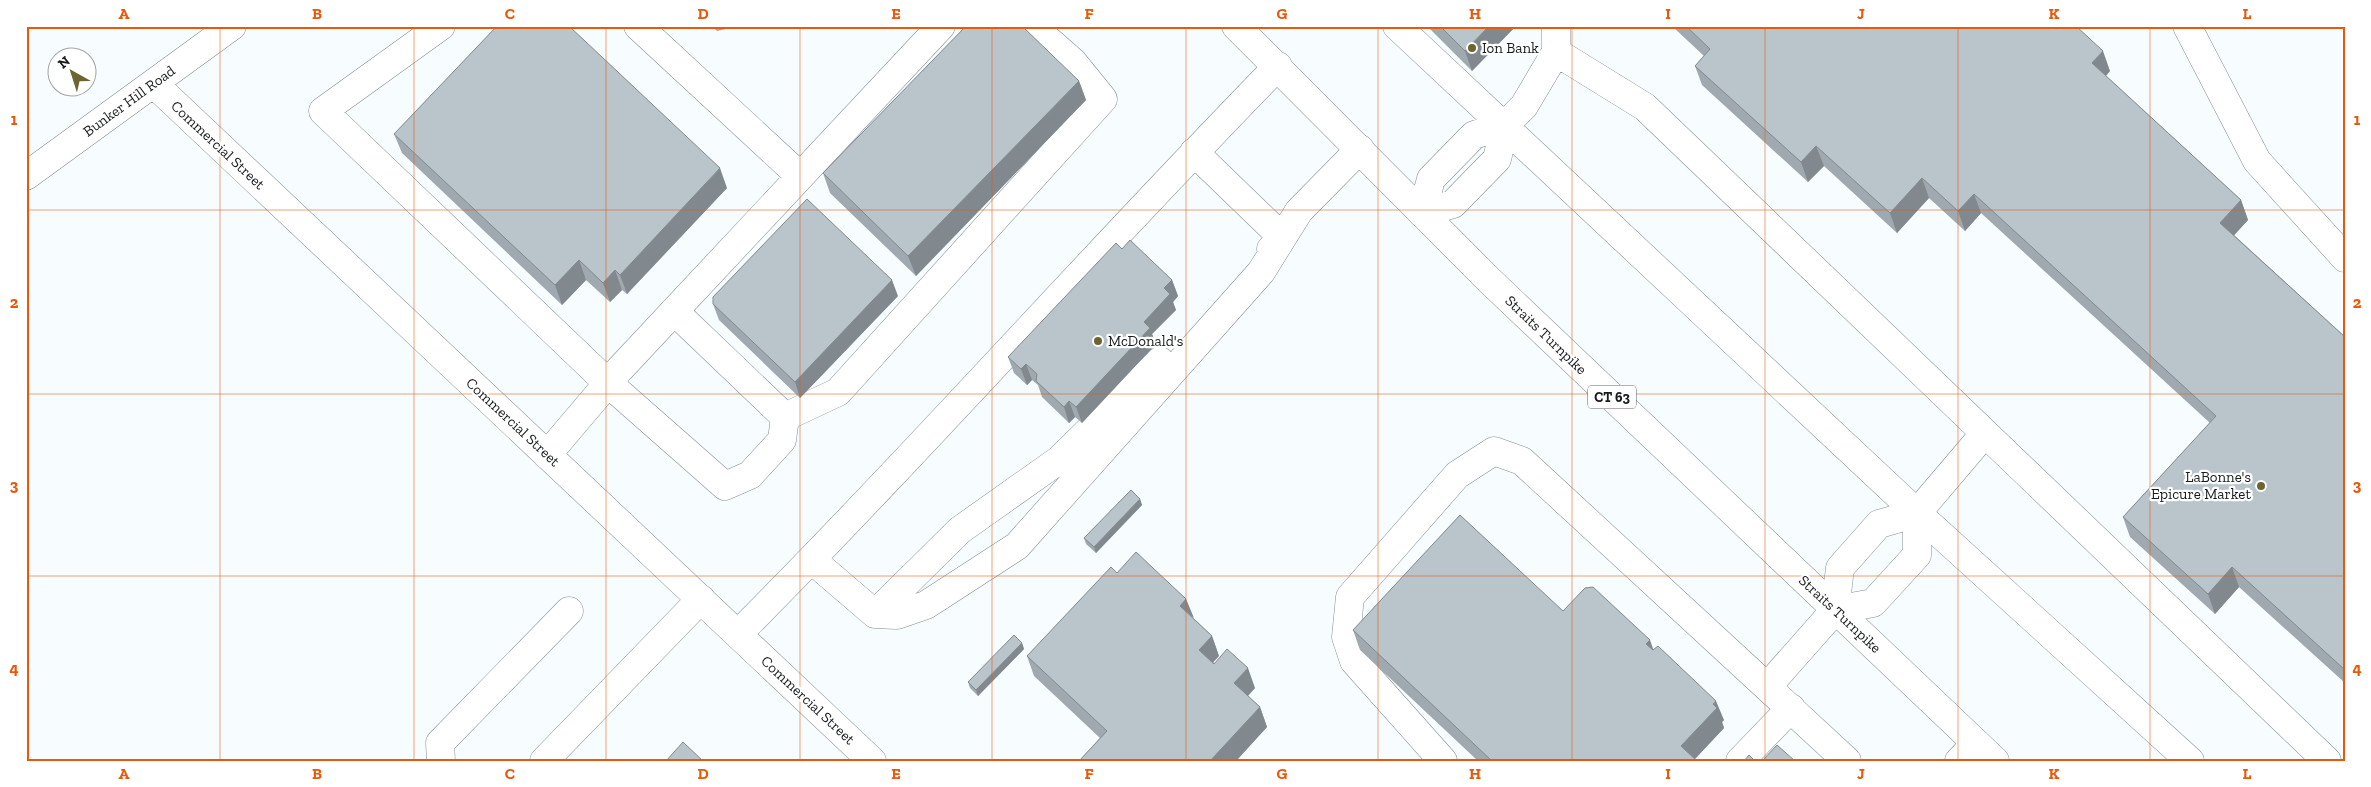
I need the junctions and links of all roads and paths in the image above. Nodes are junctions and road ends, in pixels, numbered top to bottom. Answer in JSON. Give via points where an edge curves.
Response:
{"nodes":[{"id":1,"x":232,"y":26,"type":"edge"},
{"id":2,"x":441,"y":26,"type":"edge"},
{"id":3,"x":638,"y":26,"type":"edge"},
{"id":4,"x":941,"y":26,"type":"edge"},
{"id":5,"x":1032,"y":26,"type":"edge"},
{"id":6,"x":1236,"y":26,"type":"edge"},
{"id":7,"x":1398,"y":26,"type":"edge"},
{"id":8,"x":2187,"y":26,"type":"edge"},
{"id":9,"x":1556,"y":39,"type":"edge"},
{"id":10,"x":1278,"y":66,"type":"junction"},
{"id":11,"x":154,"y":84,"type":"junction"},
{"id":12,"x":1505,"y":125,"type":"junction"},
{"id":13,"x":1360,"y":149,"type":"junction"},
{"id":14,"x":1194,"y":152,"type":"junction"},
{"id":15,"x":26,"y":176,"type":"edge"},
{"id":16,"x":800,"y":176,"type":"junction"},
{"id":17,"x":1422,"y":213,"type":"junction"},
{"id":18,"x":1282,"y":237,"type":"junction"},
{"id":19,"x":2345,"y":258,"type":"edge"},
{"id":20,"x":674,"y":311,"type":"junction"},
{"id":21,"x":608,"y":383,"type":"junction"},
{"id":22,"x":785,"y":416,"type":"junction"},
{"id":23,"x":1985,"y":433,"type":"junction"},
{"id":24,"x":547,"y":455,"type":"junction"},
{"id":25,"x":1917,"y":513,"type":"junction"},
{"id":26,"x":812,"y":560,"type":"junction"},
{"id":27,"x":701,"y":599,"type":"junction"},
{"id":28,"x":1835,"y":610,"type":"junction"},
{"id":29,"x":569,"y":611,"type":"dead end"},
{"id":30,"x":875,"y":614,"type":"junction"},
{"id":31,"x":738,"y":634,"type":"junction"},
{"id":32,"x":1767,"y":687,"type":"junction"},
{"id":33,"x":1791,"y":708,"type":"junction"},
{"id":34,"x":1977,"y":755,"type":"edge"},
{"id":35,"x":441,"y":761,"type":"edge"},
{"id":36,"x":544,"y":761,"type":"edge"},
{"id":37,"x":872,"y":761,"type":"edge"},
{"id":38,"x":1443,"y":761,"type":"edge"},
{"id":39,"x":1740,"y":761,"type":"edge"},
{"id":40,"x":1846,"y":761,"type":"edge"},
{"id":41,"x":2190,"y":761,"type":"edge"},
{"id":42,"x":2327,"y":761,"type":"edge"}],
"edges":[{"from":1,"to":11,"type":"street","name":"Bunker Hill Road"},
{"from":2,"to":21,"type":"street","via":[[324,111]]},
{"from":3,"to":16,"type":"street"},
{"from":4,"to":16,"type":"street"},
{"from":5,"to":22,"type":"street","via":[[1073,62],[1103,99],[838,392]]},
{"from":6,"to":10,"type":"street","name":"Straits Turnpike","number":"CT 63"},
{"from":7,"to":12,"type":"street"},
{"from":8,"to":19,"type":"street","via":[[2257,161]]},
{"from":9,"to":12,"type":"street","via":[[1524,106]]},
{"from":9,"to":23,"type":"street","via":[[1645,106]]},
{"from":10,"to":13,"type":"street","name":"Straits Turnpike","number":"CT 63"},
{"from":10,"to":14,"type":"street"},
{"from":11,"to":15,"type":"street","name":"Bunker Hill Road"},
{"from":11,"to":24,"type":"street","name":"Commercial Street"},
{"from":12,"to":17,"type":"street","via":[[1474,135],[1431,179]]},
{"from":12,"to":25,"type":"street"},
{"from":13,"to":17,"type":"street","name":"Straits Turnpike","number":"CT 63"},
{"from":13,"to":18,"type":"street","via":[[1299,211]]},
{"from":14,"to":18,"type":"street"},
{"from":14,"to":26,"type":"street"},
{"from":16,"to":20,"type":"street"},
{"from":17,"to":28,"type":"street","name":"Straits Turnpike","number":"CT 63"},
{"from":18,"to":30,"type":"street","via":[[1239,285],[1059,460],[960,530]]},
{"from":18,"to":30,"type":"street","via":[[1261,272],[1017,546],[926,605],[897,615]]},
{"from":20,"to":21,"type":"street"},
{"from":20,"to":22,"type":"street"},
{"from":21,"to":22,"type":"street","via":[[725,486],[750,475],[782,440]]},
{"from":21,"to":24,"type":"street"},
{"from":23,"to":25,"type":"street"},
{"from":23,"to":42,"type":"street"},
{"from":24,"to":27,"type":"street","name":"Commercial Street"},
{"from":25,"to":28,"type":"street","via":[[1879,524],[1840,568]]},
{"from":25,"to":28,"type":"street","via":[[1917,555],[1873,603]]},
{"from":25,"to":41,"type":"street"},
{"from":26,"to":30,"type":"street"},
{"from":26,"to":31,"type":"street"},
{"from":27,"to":31,"type":"street","name":"Commercial Street"},
{"from":27,"to":36,"type":"street"},
{"from":28,"to":32,"type":"street"},
{"from":28,"to":34,"type":"street","name":"Straits Turnpike","number":"CT 63"},
{"from":29,"to":35,"type":"street","via":[[440,743]]},
{"from":31,"to":37,"type":"street","name":"Commercial Street"},
{"from":32,"to":33,"type":"street"},
{"from":32,"to":38,"type":"street","via":[[1522,462],[1494,451],[1457,475],[1350,597],[1346,637],[1354,661]]},
{"from":33,"to":39,"type":"street"},
{"from":33,"to":40,"type":"street"}]}
